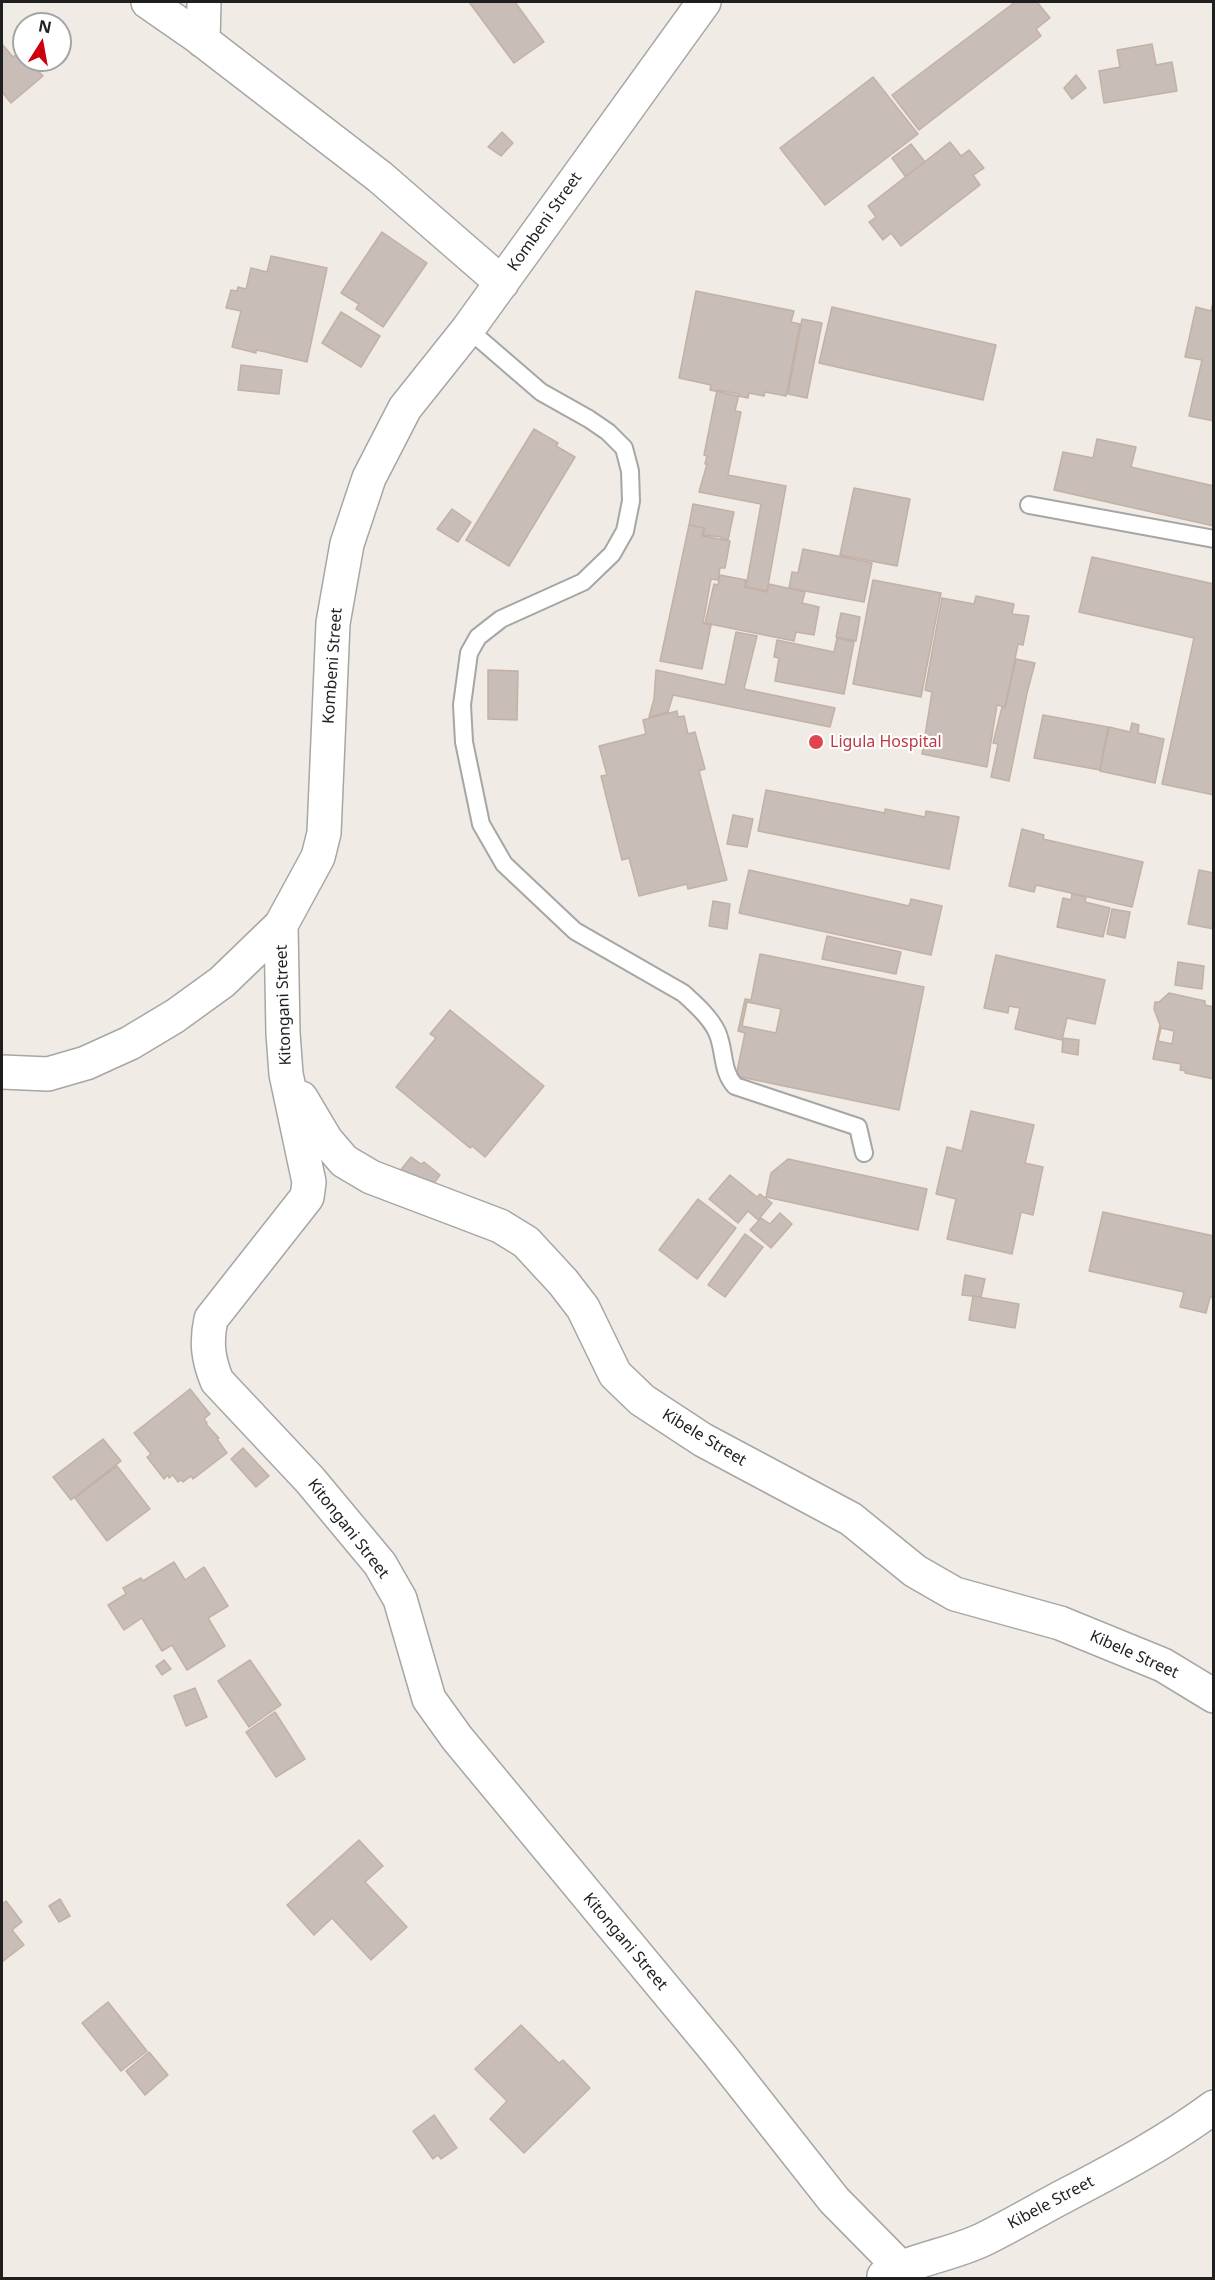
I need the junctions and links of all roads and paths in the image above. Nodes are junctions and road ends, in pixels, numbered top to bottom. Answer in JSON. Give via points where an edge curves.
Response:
{"nodes":[{"id":1,"x":148,"y":2,"type":"edge"},
{"id":2,"x":204,"y":2,"type":"edge"},
{"id":3,"x":704,"y":2,"type":"edge"},
{"id":4,"x":204,"y":41,"type":"junction"},
{"id":5,"x":502,"y":283,"type":"junction"},
{"id":6,"x":468,"y":329,"type":"junction"},
{"id":7,"x":1029,"y":505,"type":"dead end"},
{"id":8,"x":1214,"y":539,"type":"edge"},
{"id":9,"x":281,"y":925,"type":"junction"},
{"id":10,"x":2,"y":1072,"type":"edge"},
{"id":11,"x":286,"y":1074,"type":"junction"},
{"id":12,"x":864,"y":1153,"type":"dead end"},
{"id":13,"x":1214,"y":1696,"type":"edge"},
{"id":14,"x":1214,"y":2107,"type":"edge"},
{"id":15,"x":896,"y":2275,"type":"edge"}],
"edges":[{"from":1,"to":4,"type":"street"},
{"from":2,"to":4,"type":"street"},
{"from":3,"to":5,"type":"street","name":"Kombeni Street"},
{"from":4,"to":5,"type":"street","via":[[380,177]]},
{"from":5,"to":6,"type":"street","name":"Kombeni Street"},
{"from":6,"to":9,"type":"street","name":"Kombeni Street","via":[[405,408],[369,478],[347,544],[333,623],[324,833],[318,857]]},
{"from":6,"to":12,"type":"lane","via":[[541,392],[589,418],[624,448],[631,501],[625,531],[612,554],[584,582],[501,619],[478,637],[469,653],[462,705],[464,742],[482,824],[504,864],[575,931],[683,993],[697,1006],[717,1032],[728,1075],[735,1086],[858,1127]]},
{"from":7,"to":8,"type":"lane"},
{"from":9,"to":10,"type":"street","name":"Kombeni Street","via":[[222,982],[130,1042],[86,1063],[48,1074]]},
{"from":9,"to":11,"type":"street","name":"Kitongani Street"},
{"from":11,"to":13,"type":"street","name":"Kibele Street","via":[[326,1140],[344,1161],[371,1177],[500,1226],[526,1242],[583,1308],[615,1374],[642,1400],[704,1440],[851,1519],[915,1571],[956,1594],[1060,1623],[1163,1665]]},
{"from":11,"to":15,"type":"street","name":"Kitongani Street","via":[[309,1182],[307,1197],[211,1319],[207,1340],[217,1381],[310,1480],[380,1564],[400,1599],[429,1699],[456,1738],[719,2054]]},
{"from":14,"to":15,"type":"street","name":"Kibele Street","via":[[1170,2138],[981,2240]]}]}
